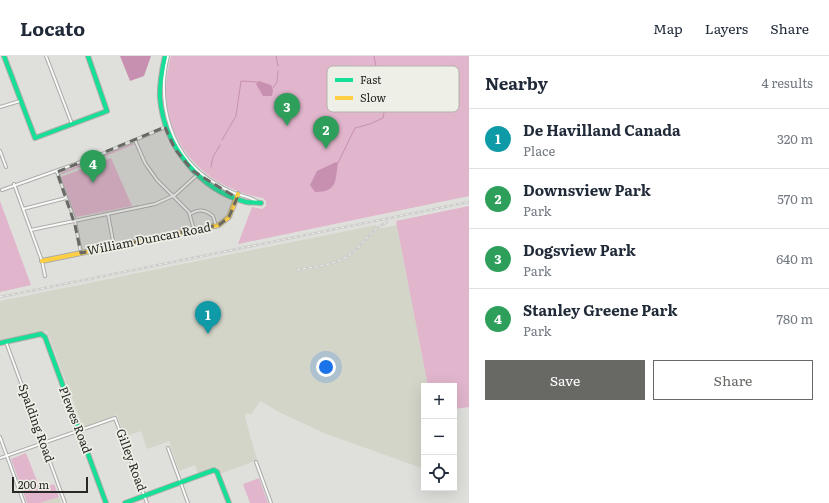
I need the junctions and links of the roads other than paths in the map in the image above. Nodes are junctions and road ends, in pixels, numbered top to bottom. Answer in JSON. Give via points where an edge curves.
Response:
{"nodes":[{"id":1,"x":4,"y":56,"type":"edge"},
{"id":2,"x":46,"y":56,"type":"edge"},
{"id":3,"x":88,"y":56,"type":"edge"},
{"id":4,"x":165,"y":56,"type":"edge"},
{"id":5,"x":168,"y":56,"type":"edge"},
{"id":6,"x":20,"y":101,"type":"junction"},
{"id":7,"x":0,"y":107,"type":"edge"},
{"id":8,"x":72,"y":126,"type":"junction"},
{"id":9,"x":167,"y":127,"type":"junction"},
{"id":10,"x":135,"y":140,"type":"junction"},
{"id":11,"x":0,"y":151,"type":"edge"},
{"id":12,"x":6,"y":167,"type":"dead end"},
{"id":13,"x":57,"y":172,"type":"junction"},
{"id":14,"x":198,"y":174,"type":"junction"},
{"id":15,"x":14,"y":184,"type":"junction"},
{"id":16,"x":2,"y":190,"type":"dead end"},
{"id":17,"x":172,"y":196,"type":"junction"},
{"id":18,"x":238,"y":196,"type":"junction"},
{"id":19,"x":66,"y":198,"type":"junction"},
{"id":20,"x":259,"y":202,"type":"dead end"},
{"id":21,"x":23,"y":209,"type":"junction"},
{"id":22,"x":108,"y":214,"type":"junction"},
{"id":23,"x":190,"y":214,"type":"junction"},
{"id":24,"x":75,"y":221,"type":"junction"},
{"id":25,"x":216,"y":226,"type":"junction"},
{"id":26,"x":31,"y":230,"type":"junction"},
{"id":27,"x":194,"y":230,"type":"junction"},
{"id":28,"x":114,"y":246,"type":"junction"},
{"id":29,"x":81,"y":253,"type":"junction"},
{"id":30,"x":42,"y":261,"type":"junction"},
{"id":31,"x":45,"y":276,"type":"dead end"},
{"id":32,"x":6,"y":342,"type":"junction"},
{"id":33,"x":0,"y":343,"type":"edge"},
{"id":34,"x":79,"y":430,"type":"junction"},
{"id":35,"x":0,"y":437,"type":"edge"},
{"id":36,"x":43,"y":443,"type":"junction"},
{"id":37,"x":168,"y":448,"type":"dead end"},
{"id":38,"x":7,"y":456,"type":"junction"},
{"id":39,"x":0,"y":458,"type":"edge"},
{"id":40,"x":256,"y":462,"type":"dead end"},
{"id":41,"x":180,"y":482,"type":"junction"},
{"id":42,"x":144,"y":496,"type":"junction"},
{"id":43,"x":24,"y":503,"type":"edge"},
{"id":44,"x":66,"y":503,"type":"edge"},
{"id":45,"x":106,"y":503,"type":"edge"},
{"id":46,"x":125,"y":503,"type":"edge"},
{"id":47,"x":147,"y":503,"type":"edge"},
{"id":48,"x":188,"y":503,"type":"edge"},
{"id":49,"x":229,"y":503,"type":"edge"},
{"id":50,"x":271,"y":503,"type":"edge"}],
"edges":[{"from":1,"to":6,"type":"street"},
{"from":2,"to":8,"type":"street"},
{"from":3,"to":8,"type":"street","via":[[107,111]]},
{"from":4,"to":9,"type":"street","via":[[159,90]]},
{"from":5,"to":9,"type":"street","via":[[163,90]]},
{"from":6,"to":7,"type":"street"},
{"from":6,"to":8,"type":"street","via":[[35,138]]},
{"from":9,"to":10,"type":"street"},
{"from":9,"to":14,"type":"street","via":[[175,148]]},
{"from":10,"to":13,"type":"street"},
{"from":10,"to":17,"type":"street","via":[[150,171]]},
{"from":11,"to":12,"type":"street"},
{"from":13,"to":15,"type":"street"},
{"from":13,"to":19,"type":"street"},
{"from":14,"to":17,"type":"street"},
{"from":14,"to":18,"type":"street","via":[[221,191]]},
{"from":15,"to":16,"type":"street"},
{"from":15,"to":21,"type":"street"},
{"from":17,"to":22,"type":"street","via":[[150,206]]},
{"from":17,"to":23,"type":"street"},
{"from":18,"to":20,"type":"street","via":[[253,203]]},
{"from":18,"to":25,"type":"street","name":"William Duncan Road","via":[[227,220]]},
{"from":19,"to":21,"type":"street"},
{"from":19,"to":24,"type":"street"},
{"from":21,"to":26,"type":"street"},
{"from":22,"to":24,"type":"street"},
{"from":22,"to":28,"type":"street"},
{"from":23,"to":25,"type":"street","via":[[199,209],[204,210],[213,216]]},
{"from":23,"to":27,"type":"street"},
{"from":24,"to":26,"type":"street"},
{"from":24,"to":29,"type":"street"},
{"from":25,"to":27,"type":"street","name":"William Duncan Road"},
{"from":26,"to":30,"type":"street"},
{"from":27,"to":28,"type":"street","name":"William Duncan Road"},
{"from":28,"to":29,"type":"street","name":"William Duncan Road"},
{"from":29,"to":30,"type":"street","name":"William Duncan Road"},
{"from":30,"to":31,"type":"street"},
{"from":32,"to":33,"type":"street"},
{"from":32,"to":34,"type":"street","name":"Plewes Road","via":[[40,334],[44,336]]},
{"from":32,"to":36,"type":"street","name":"Spalding Road"},
{"from":34,"to":36,"type":"street"},
{"from":34,"to":42,"type":"street","name":"Gilley Road","via":[[115,418]]},
{"from":34,"to":45,"type":"street","name":"Plewes Road"},
{"from":35,"to":38,"type":"street"},
{"from":36,"to":38,"type":"street"},
{"from":36,"to":44,"type":"street","name":"Spalding Road"},
{"from":37,"to":41,"type":"street"},
{"from":38,"to":39,"type":"street"},
{"from":38,"to":43,"type":"street"},
{"from":40,"to":50,"type":"street"},
{"from":41,"to":42,"type":"street"},
{"from":41,"to":48,"type":"street"},
{"from":41,"to":49,"type":"street","via":[[216,471]]},
{"from":42,"to":46,"type":"street"},
{"from":42,"to":47,"type":"street","name":"Gilley Road"}]}
